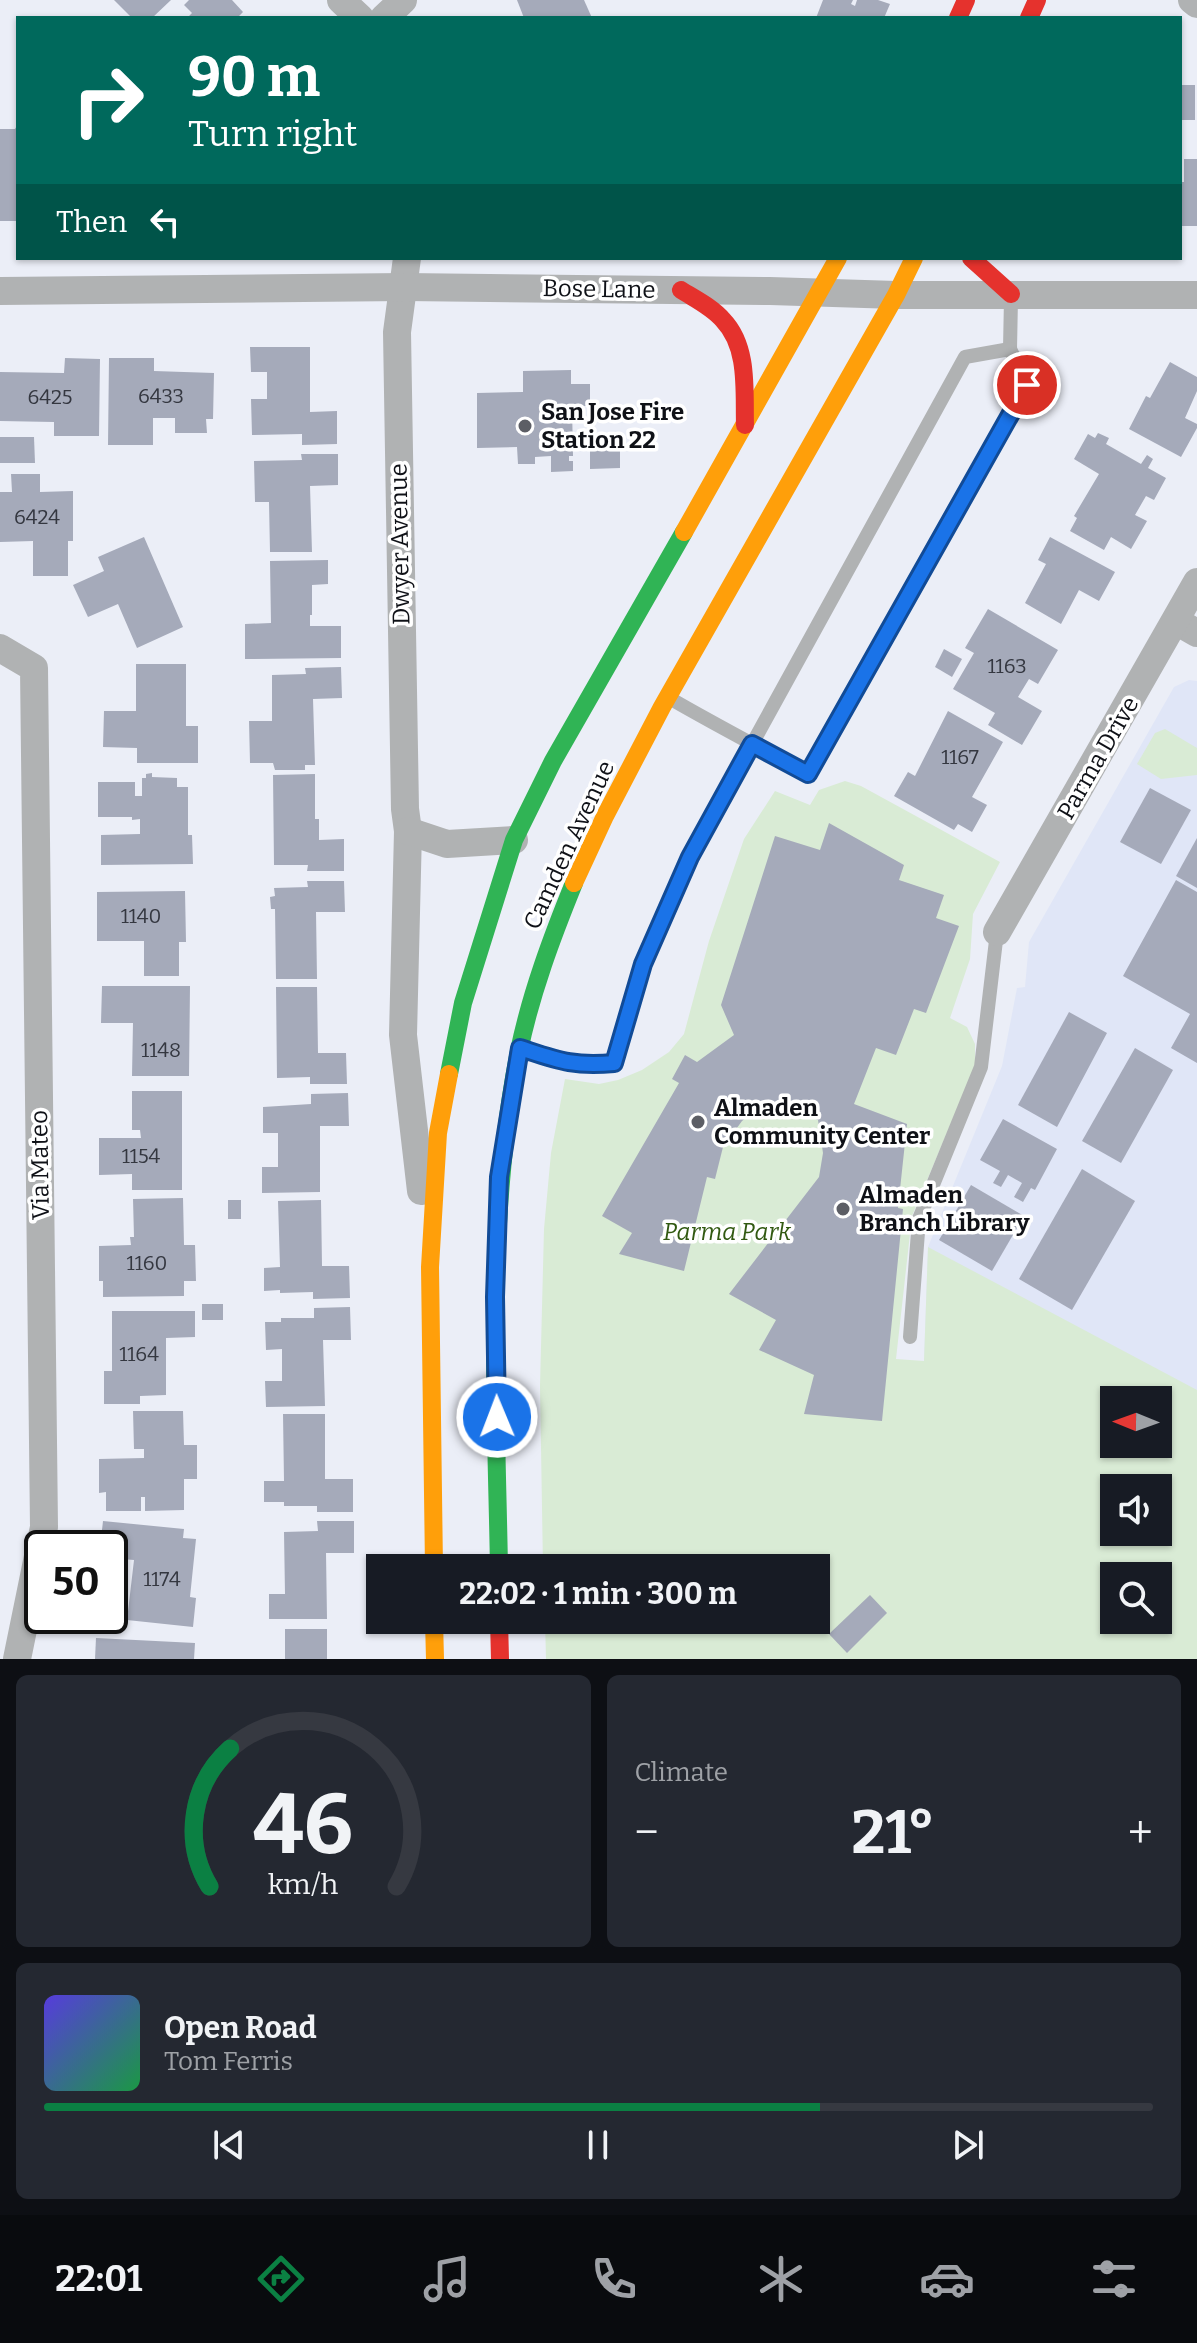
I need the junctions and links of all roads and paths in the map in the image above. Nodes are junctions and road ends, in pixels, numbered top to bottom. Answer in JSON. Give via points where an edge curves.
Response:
{"nodes":[{"id":1,"x":341,"y":0,"type":"edge"},
{"id":2,"x":403,"y":0,"type":"edge"},
{"id":3,"x":1192,"y":0,"type":"edge"},
{"id":4,"x":1197,"y":4,"type":"edge"},
{"id":5,"x":358,"y":16,"type":"edge"},
{"id":6,"x":386,"y":16,"type":"edge"},
{"id":7,"x":407,"y":260,"type":"edge"},
{"id":8,"x":837,"y":260,"type":"edge"},
{"id":9,"x":913,"y":260,"type":"edge"},
{"id":10,"x":973,"y":260,"type":"edge"},
{"id":11,"x":405,"y":287,"type":"junction"},
{"id":12,"x":681,"y":290,"type":"junction"},
{"id":13,"x":0,"y":291,"type":"edge"},
{"id":14,"x":820,"y":292,"type":"junction"},
{"id":15,"x":1011,"y":294,"type":"junction"},
{"id":16,"x":896,"y":295,"type":"junction"},
{"id":17,"x":1197,"y":295,"type":"edge"},
{"id":18,"x":1010,"y":349,"type":"junction"},
{"id":19,"x":745,"y":425,"type":"junction"},
{"id":20,"x":1197,"y":582,"type":"edge"},
{"id":21,"x":1186,"y":627,"type":"edge"},
{"id":22,"x":0,"y":648,"type":"edge"},
{"id":23,"x":667,"y":697,"type":"junction"},
{"id":24,"x":752,"y":744,"type":"junction"},
{"id":25,"x":408,"y":831,"type":"junction"},
{"id":26,"x":514,"y":840,"type":"junction"},
{"id":27,"x":997,"y":932,"type":"joint"},
{"id":28,"x":520,"y":1048,"type":"junction"},
{"id":29,"x":430,"y":1267,"type":"junction"},
{"id":30,"x":910,"y":1337,"type":"dead end"},
{"id":31,"x":434,"y":1554,"type":"edge"},
{"id":32,"x":499,"y":1554,"type":"edge"},
{"id":33,"x":434,"y":1634,"type":"edge"},
{"id":34,"x":499,"y":1634,"type":"edge"},
{"id":35,"x":17,"y":1659,"type":"edge"},
{"id":36,"x":435,"y":1659,"type":"edge"},
{"id":37,"x":500,"y":1659,"type":"edge"}],
"edges":[{"from":1,"to":5,"type":"street"},
{"from":2,"to":6,"type":"street"},
{"from":3,"to":4,"type":"street"},
{"from":7,"to":11,"type":"street","name":"Dwyer Avenue"},
{"from":8,"to":14,"type":"main road","name":"Camden Avenue"},
{"from":9,"to":16,"type":"main road","name":"Camden Avenue"},
{"from":10,"to":15,"type":"main road"},
{"from":11,"to":12,"type":"street","name":"Bose Lane"},
{"from":11,"to":13,"type":"street","name":"Bose Lane"},
{"from":11,"to":25,"type":"street","name":"Dwyer Avenue","via":[[397,332]]},
{"from":12,"to":14,"type":"street","name":"Bose Lane"},
{"from":12,"to":19,"type":"main road","via":[[722,318],[736,336]]},
{"from":14,"to":16,"type":"street","name":"Bose Lane"},
{"from":14,"to":19,"type":"main road","name":"Camden Avenue"},
{"from":15,"to":16,"type":"street","name":"Bose Lane"},
{"from":15,"to":17,"type":"street","name":"Bose Lane"},
{"from":15,"to":18,"type":"lane"},
{"from":16,"to":23,"type":"main road","name":"Camden Avenue"},
{"from":18,"to":24,"type":"lane","via":[[965,357]]},
{"from":18,"to":24,"type":"lane","via":[[1027,385],[808,774]]},
{"from":19,"to":26,"type":"main road","name":"Camden Avenue","via":[[553,761]]},
{"from":20,"to":21,"type":"street","name":"Parma Drive"},
{"from":21,"to":27,"type":"street","name":"Parma Drive"},
{"from":22,"to":35,"type":"street","name":"Via Mateo","via":[[34,668],[44,1527]]},
{"from":23,"to":24,"type":"lane"},
{"from":23,"to":28,"type":"main road","name":"Camden Avenue","via":[[588,850],[548,945]]},
{"from":24,"to":28,"type":"lane","via":[[690,857],[643,964],[614,1063],[565,1063]]},
{"from":25,"to":26,"type":"street","via":[[447,844]]},
{"from":25,"to":29,"type":"street","name":"Dwyer Avenue","via":[[403,1035]]},
{"from":26,"to":29,"type":"main road","name":"Camden Avenue","via":[[463,1003],[438,1133]]},
{"from":27,"to":30,"type":"lane","via":[[981,1067],[919,1219]]},
{"from":28,"to":32,"type":"main road","name":"Camden Avenue","via":[[499,1177]]},
{"from":29,"to":31,"type":"main road","name":"Camden Avenue"},
{"from":33,"to":36,"type":"main road"},
{"from":34,"to":37,"type":"main road"}]}
